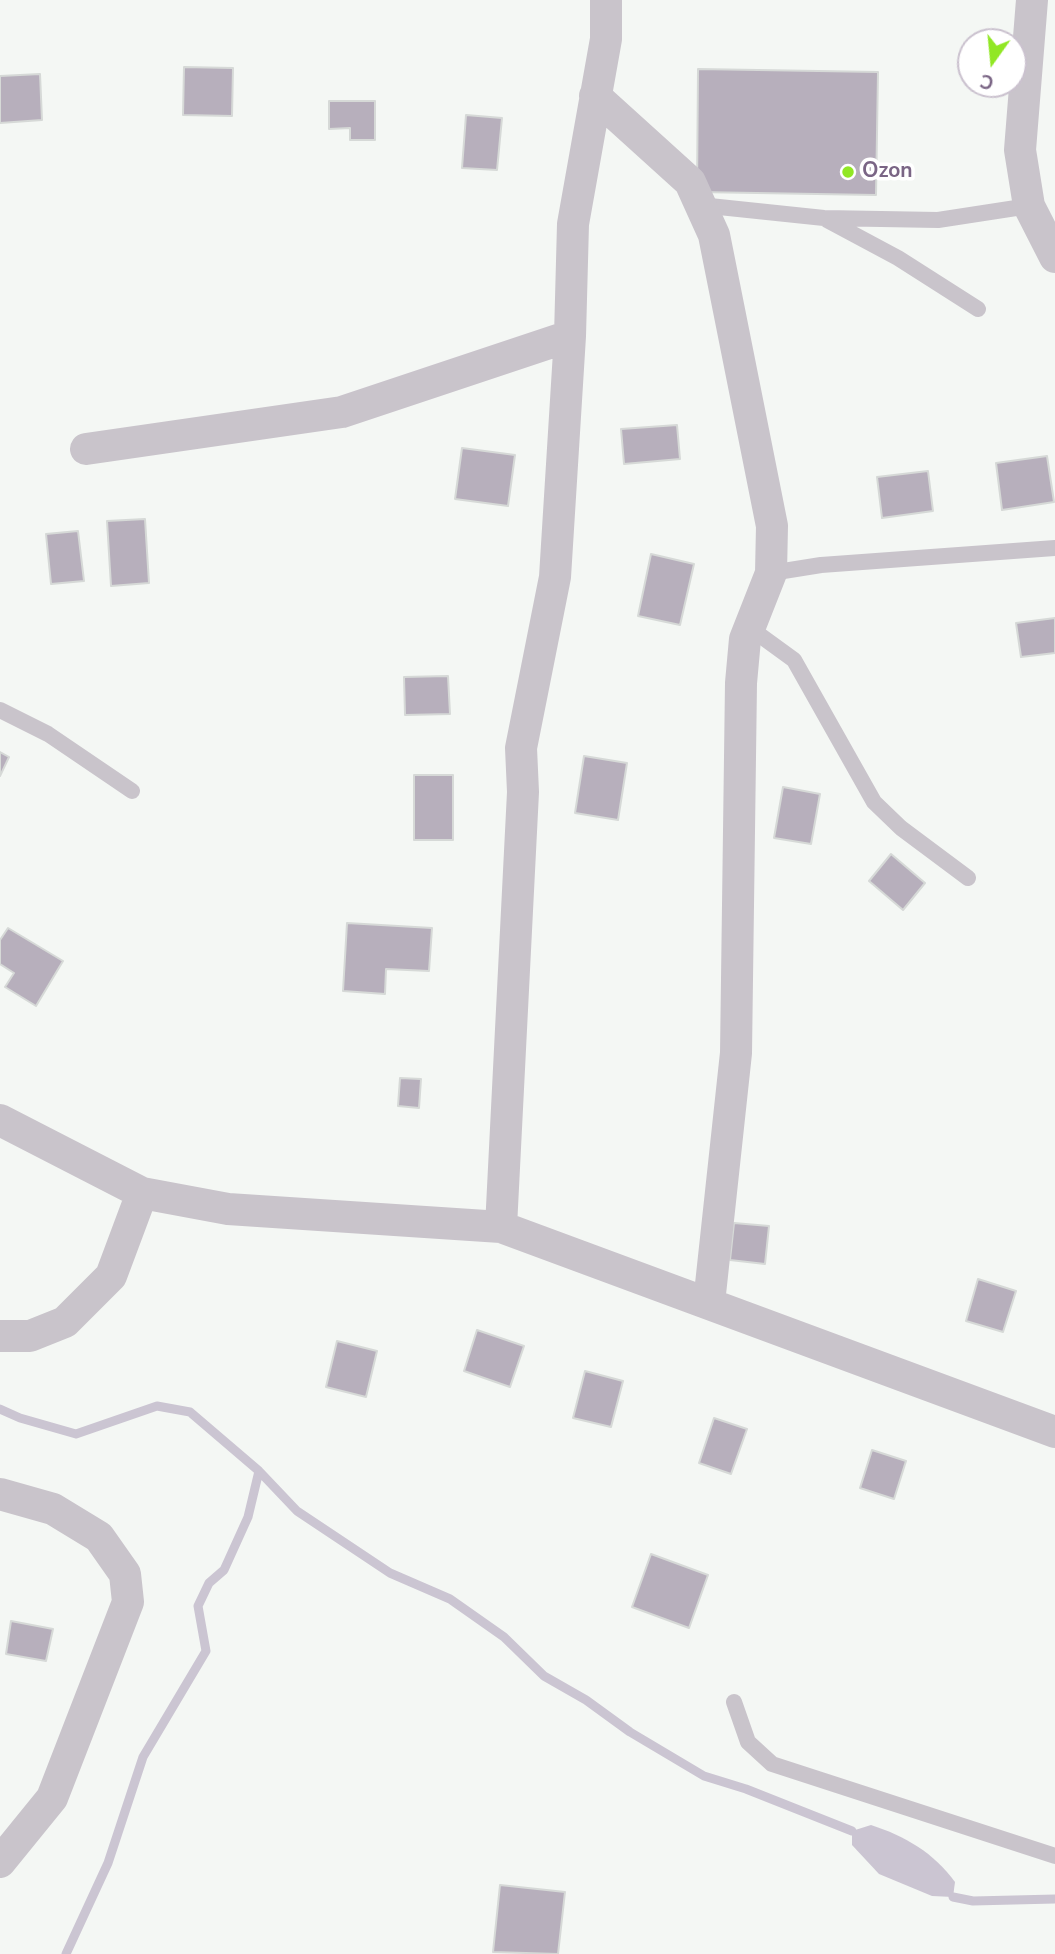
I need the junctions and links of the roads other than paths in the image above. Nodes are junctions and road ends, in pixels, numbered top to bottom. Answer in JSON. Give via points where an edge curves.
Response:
{"nodes":[{"id":1,"x":606,"y":0,"type":"edge"},
{"id":2,"x":1032,"y":0,"type":"edge"},
{"id":3,"x":595,"y":96,"type":"junction"},
{"id":4,"x":700,"y":205,"type":"junction"},
{"id":5,"x":1029,"y":206,"type":"junction"},
{"id":6,"x":824,"y":218,"type":"junction"},
{"id":7,"x":1055,"y":257,"type":"edge"},
{"id":8,"x":978,"y":309,"type":"dead end"},
{"id":9,"x":570,"y":336,"type":"junction"},
{"id":10,"x":86,"y":449,"type":"dead end"},
{"id":11,"x":1055,"y":548,"type":"edge"},
{"id":12,"x":771,"y":573,"type":"junction"},
{"id":13,"x":750,"y":628,"type":"junction"},
{"id":14,"x":0,"y":710,"type":"edge"},
{"id":15,"x":132,"y":791,"type":"dead end"},
{"id":16,"x":968,"y":878,"type":"dead end"},
{"id":17,"x":0,"y":1121,"type":"edge"},
{"id":18,"x":142,"y":1193,"type":"junction"},
{"id":19,"x":501,"y":1227,"type":"junction"},
{"id":20,"x":709,"y":1303,"type":"junction"},
{"id":21,"x":0,"y":1336,"type":"edge"},
{"id":22,"x":1055,"y":1432,"type":"edge"},
{"id":23,"x":0,"y":1494,"type":"edge"},
{"id":24,"x":734,"y":1702,"type":"dead end"},
{"id":25,"x":1055,"y":1856,"type":"edge"},
{"id":26,"x":0,"y":1862,"type":"edge"}],
"edges":[{"from":1,"to":3,"type":"street","via":[[606,39]]},
{"from":2,"to":5,"type":"street","via":[[1020,150]]},
{"from":3,"to":4,"type":"street","via":[[690,182]]},
{"from":3,"to":9,"type":"street","via":[[573,224]]},
{"from":4,"to":6,"type":"lane"},
{"from":4,"to":12,"type":"street","via":[[714,235],[772,526]]},
{"from":5,"to":6,"type":"lane","via":[[938,220]]},
{"from":5,"to":7,"type":"street"},
{"from":6,"to":8,"type":"lane"},
{"from":9,"to":10,"type":"street","via":[[342,412]]},
{"from":9,"to":19,"type":"street","via":[[555,577],[521,748],[523,792]]},
{"from":11,"to":12,"type":"lane","via":[[821,565]]},
{"from":12,"to":13,"type":"street"},
{"from":13,"to":16,"type":"lane","via":[[794,660],[874,802]]},
{"from":13,"to":20,"type":"street","via":[[741,683],[736,1053]]},
{"from":14,"to":15,"type":"lane","via":[[48,734]]},
{"from":17,"to":18,"type":"street"},
{"from":18,"to":19,"type":"street","via":[[228,1209]]},
{"from":18,"to":21,"type":"street","via":[[111,1276],[65,1322],[30,1336]]},
{"from":19,"to":20,"type":"street"},
{"from":20,"to":22,"type":"street"},
{"from":23,"to":26,"type":"street","via":[[53,1509],[99,1537],[125,1574],[128,1602],[52,1798]]},
{"from":24,"to":25,"type":"lane","via":[[748,1742],[772,1764]]}]}
